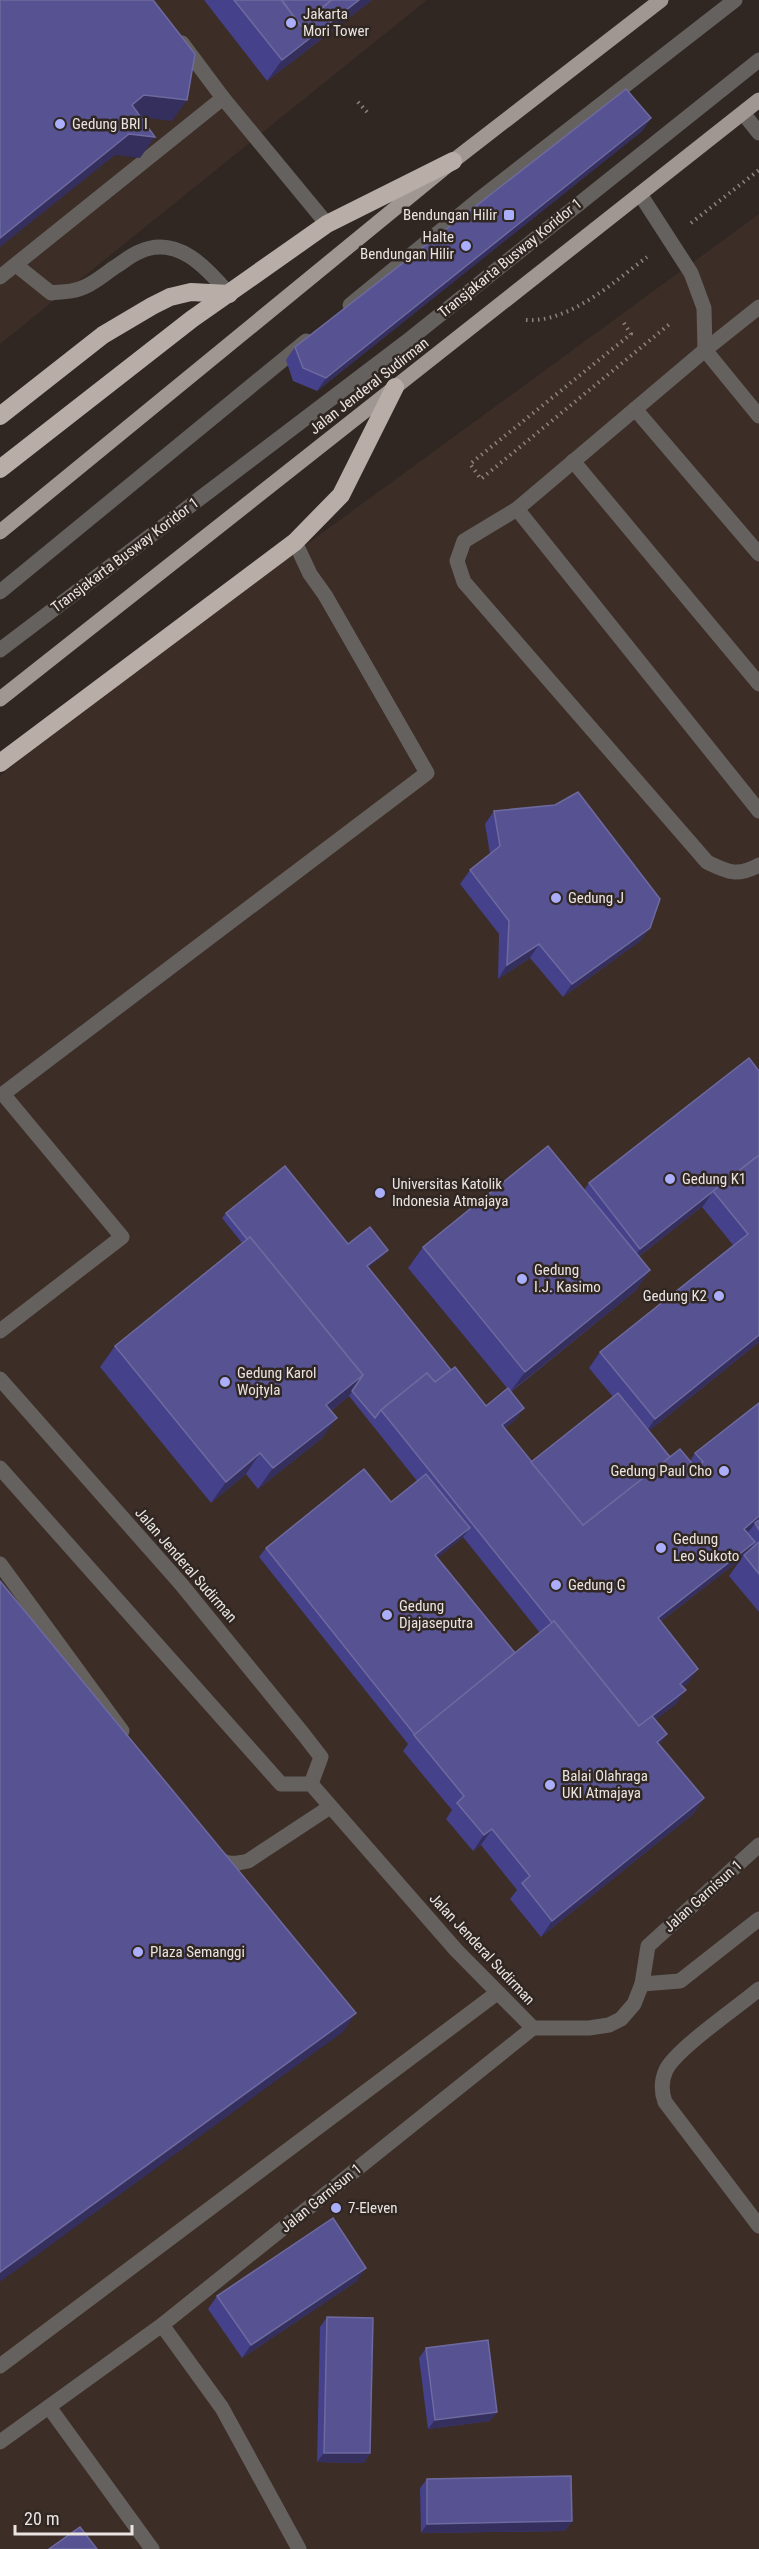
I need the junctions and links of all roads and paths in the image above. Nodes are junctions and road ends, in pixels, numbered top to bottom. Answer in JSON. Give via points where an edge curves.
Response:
{"nodes":[{"id":1,"x":661,"y":0,"type":"edge"},
{"id":2,"x":735,"y":0,"type":"edge"},
{"id":3,"x":170,"y":27,"type":"edge"},
{"id":4,"x":759,"y":60,"type":"edge"},
{"id":5,"x":223,"y":98,"type":"junction"},
{"id":6,"x":759,"y":100,"type":"edge"},
{"id":7,"x":358,"y":102,"type":"dead end"},
{"id":8,"x":368,"y":112,"type":"dead end"},
{"id":9,"x":742,"y":113,"type":"junction"},
{"id":10,"x":759,"y":133,"type":"edge"},
{"id":11,"x":453,"y":161,"type":"junction"},
{"id":12,"x":759,"y":170,"type":"edge"},
{"id":13,"x":640,"y":194,"type":"junction"},
{"id":14,"x":327,"y":224,"type":"junction"},
{"id":15,"x":670,"y":239,"type":"junction"},
{"id":16,"x":16,"y":265,"type":"junction"},
{"id":17,"x":0,"y":278,"type":"edge"},
{"id":18,"x":229,"y":294,"type":"junction"},
{"id":19,"x":759,"y":307,"type":"edge"},
{"id":20,"x":339,"y":314,"type":"edge"},
{"id":21,"x":483,"y":318,"type":"junction"},
{"id":22,"x":672,"y":322,"type":"dead end"},
{"id":23,"x":624,"y":323,"type":"dead end"},
{"id":24,"x":321,"y":329,"type":"edge"},
{"id":25,"x":705,"y":350,"type":"junction"},
{"id":26,"x":395,"y":387,"type":"junction"},
{"id":27,"x":635,"y":409,"type":"junction"},
{"id":28,"x":0,"y":416,"type":"edge"},
{"id":29,"x":759,"y":416,"type":"edge"},
{"id":30,"x":573,"y":461,"type":"junction"},
{"id":31,"x":0,"y":469,"type":"edge"},
{"id":32,"x":517,"y":509,"type":"junction"},
{"id":33,"x":0,"y":532,"type":"edge"},
{"id":34,"x":295,"y":542,"type":"junction"},
{"id":35,"x":759,"y":554,"type":"edge"},
{"id":36,"x":0,"y":592,"type":"edge"},
{"id":37,"x":0,"y":650,"type":"edge"},
{"id":38,"x":759,"y":684,"type":"edge"},
{"id":39,"x":0,"y":699,"type":"edge"},
{"id":40,"x":0,"y":763,"type":"edge"},
{"id":41,"x":759,"y":811,"type":"edge"},
{"id":42,"x":759,"y":865,"type":"edge"},
{"id":43,"x":0,"y":1331,"type":"edge"},
{"id":44,"x":0,"y":1379,"type":"edge"},
{"id":45,"x":0,"y":1468,"type":"edge"},
{"id":46,"x":0,"y":1564,"type":"edge"},
{"id":47,"x":132,"y":1746,"type":"edge"},
{"id":48,"x":311,"y":1784,"type":"junction"},
{"id":49,"x":330,"y":1807,"type":"junction"},
{"id":50,"x":759,"y":1845,"type":"edge"},
{"id":51,"x":208,"y":1848,"type":"edge"},
{"id":52,"x":759,"y":1919,"type":"edge"},
{"id":53,"x":642,"y":1984,"type":"junction"},
{"id":54,"x":759,"y":1989,"type":"edge"},
{"id":55,"x":497,"y":1993,"type":"junction"},
{"id":56,"x":532,"y":2028,"type":"junction"},
{"id":57,"x":759,"y":2226,"type":"edge"},
{"id":58,"x":162,"y":2325,"type":"junction"},
{"id":59,"x":0,"y":2366,"type":"edge"},
{"id":60,"x":49,"y":2406,"type":"junction"},
{"id":61,"x":0,"y":2442,"type":"edge"},
{"id":62,"x":152,"y":2549,"type":"edge"},
{"id":63,"x":299,"y":2549,"type":"edge"}],
"edges":[{"from":1,"to":11,"type":"main road"},
{"from":2,"to":20,"type":"street"},
{"from":3,"to":5,"type":"street"},
{"from":4,"to":37,"type":"street","name":"Transjakarta Busway Koridor 1","via":[[406,342]]},
{"from":5,"to":14,"type":"street"},
{"from":5,"to":16,"type":"street"},
{"from":6,"to":9,"type":"main road","name":"Jalan Jenderal Sudirman"},
{"from":7,"to":8,"type":"path"},
{"from":9,"to":10,"type":"street"},
{"from":9,"to":13,"type":"main road","name":"Jalan Jenderal Sudirman"},
{"from":11,"to":14,"type":"highway"},
{"from":11,"to":33,"type":"main road"},
{"from":12,"to":15,"type":"path"},
{"from":13,"to":15,"type":"street"},
{"from":13,"to":21,"type":"main road","name":"Jalan Jenderal Sudirman"},
{"from":14,"to":18,"type":"highway"},
{"from":15,"to":21,"type":"path","via":[[574,309],[539,321]]},
{"from":15,"to":25,"type":"street","via":[[691,273],[704,308]]},
{"from":16,"to":17,"type":"street"},
{"from":16,"to":18,"type":"street","via":[[51,293],[78,290],[140,251],[176,249],[207,269]]},
{"from":18,"to":28,"type":"highway","via":[[191,292],[152,306],[95,342]]},
{"from":18,"to":31,"type":"highway"},
{"from":19,"to":25,"type":"street"},
{"from":21,"to":26,"type":"main road","name":"Jalan Jenderal Sudirman"},
{"from":22,"to":23,"type":"path","via":[[481,479],[470,464],[631,334]]},
{"from":24,"to":36,"type":"street"},
{"from":25,"to":27,"type":"street"},
{"from":25,"to":29,"type":"street"},
{"from":26,"to":34,"type":"highway","via":[[341,495]]},
{"from":26,"to":39,"type":"main road","name":"Jalan Jenderal Sudirman"},
{"from":27,"to":30,"type":"street"},
{"from":27,"to":35,"type":"street"},
{"from":30,"to":32,"type":"street"},
{"from":30,"to":38,"type":"street"},
{"from":32,"to":41,"type":"street"},
{"from":32,"to":42,"type":"street","via":[[464,541],[456,561],[464,582],[707,862],[731,873]]},
{"from":34,"to":40,"type":"highway"},
{"from":34,"to":43,"type":"street","via":[[427,773],[3,1094],[122,1237]]},
{"from":44,"to":48,"type":"street","name":"Jalan Jenderal Sudirman","via":[[181,1584],[304,1735],[321,1758]]},
{"from":45,"to":48,"type":"street","via":[[281,1784]]},
{"from":46,"to":47,"type":"street"},
{"from":48,"to":49,"type":"street","name":"Jalan Jenderal Sudirman"},
{"from":49,"to":51,"type":"street","via":[[248,1861],[216,1867]]},
{"from":49,"to":55,"type":"street","name":"Jalan Jenderal Sudirman"},
{"from":50,"to":53,"type":"street","name":"Jalan Garnisun 1","via":[[648,1946]]},
{"from":52,"to":53,"type":"street","via":[[680,1981]]},
{"from":53,"to":56,"type":"street","name":"Jalan Garnisun 1","via":[[629,2011],[609,2025]]},
{"from":54,"to":57,"type":"street","via":[[670,2063],[661,2093]]},
{"from":55,"to":56,"type":"street","name":"Jalan Jenderal Sudirman"},
{"from":55,"to":59,"type":"street"},
{"from":56,"to":58,"type":"street","name":"Jalan Garnisun 1"},
{"from":58,"to":60,"type":"street","name":"Jalan Garnisun 1"},
{"from":58,"to":63,"type":"street","via":[[222,2408]]},
{"from":60,"to":61,"type":"street","name":"Jalan Garnisun 1"},
{"from":60,"to":62,"type":"street"}]}
